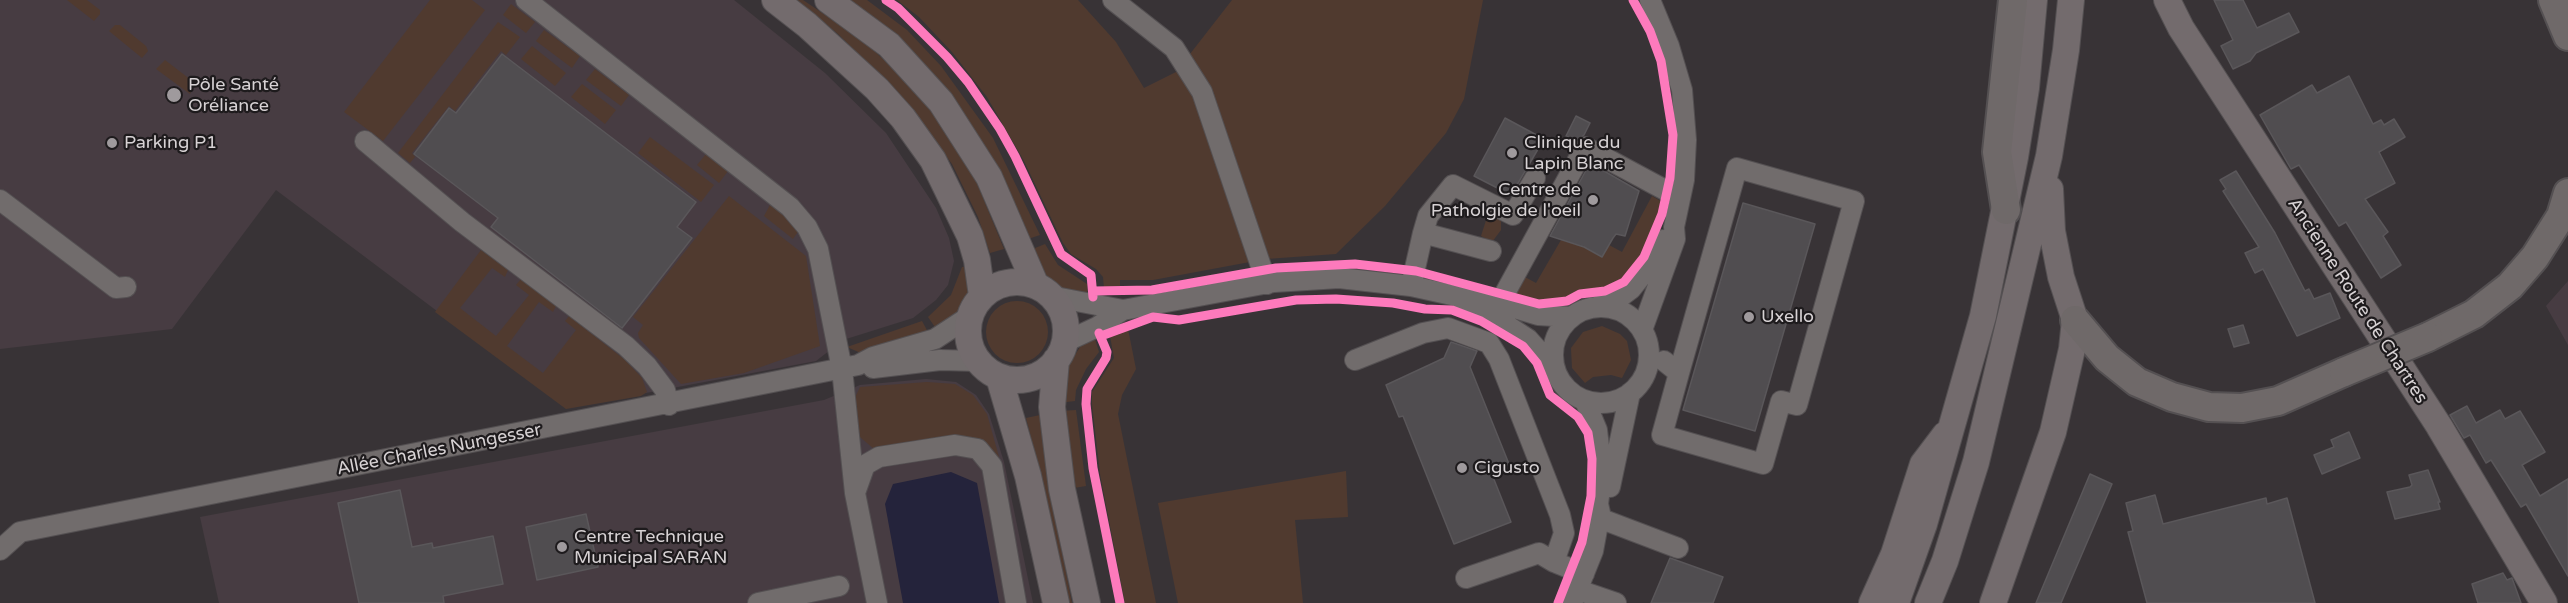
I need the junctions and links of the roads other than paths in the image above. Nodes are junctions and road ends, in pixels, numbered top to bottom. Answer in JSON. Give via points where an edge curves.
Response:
{"nodes":[{"id":1,"x":526,"y":0,"type":"edge"},
{"id":2,"x":775,"y":0,"type":"edge"},
{"id":3,"x":828,"y":0,"type":"edge"},
{"id":4,"x":1113,"y":0,"type":"edge"},
{"id":5,"x":1650,"y":0,"type":"edge"},
{"id":6,"x":2013,"y":0,"type":"edge"},
{"id":7,"x":2034,"y":0,"type":"edge"},
{"id":8,"x":2071,"y":0,"type":"edge"},
{"id":9,"x":2167,"y":0,"type":"edge"},
{"id":10,"x":2553,"y":0,"type":"edge"},
{"id":11,"x":2568,"y":36,"type":"edge"},
{"id":12,"x":365,"y":141,"type":"dead end"},
{"id":13,"x":2049,"y":156,"type":"junction"},
{"id":14,"x":1535,"y":178,"type":"dead end"},
{"id":15,"x":1667,"y":191,"type":"dead end"},
{"id":16,"x":2568,"y":193,"type":"edge"},
{"id":17,"x":0,"y":200,"type":"edge"},
{"id":18,"x":2006,"y":210,"type":"junction"},
{"id":19,"x":1674,"y":227,"type":"junction"},
{"id":20,"x":1423,"y":233,"type":"junction"},
{"id":21,"x":1491,"y":251,"type":"dead end"},
{"id":22,"x":1267,"y":284,"type":"junction"},
{"id":23,"x":1411,"y":286,"type":"junction"},
{"id":24,"x":126,"y":287,"type":"dead end"},
{"id":25,"x":1043,"y":291,"type":"junction"},
{"id":26,"x":1452,"y":295,"type":"junction"},
{"id":27,"x":1499,"y":304,"type":"junction"},
{"id":28,"x":976,"y":306,"type":"junction"},
{"id":29,"x":1596,"y":307,"type":"junction"},
{"id":30,"x":1123,"y":310,"type":"junction"},
{"id":31,"x":1571,"y":317,"type":"junction"},
{"id":32,"x":2075,"y":320,"type":"junction"},
{"id":33,"x":1642,"y":330,"type":"junction"},
{"id":34,"x":1060,"y":351,"type":"junction"},
{"id":35,"x":1355,"y":360,"type":"dead end"},
{"id":36,"x":978,"y":361,"type":"junction"},
{"id":37,"x":850,"y":367,"type":"junction"},
{"id":38,"x":1672,"y":367,"type":"joint"},
{"id":39,"x":1554,"y":368,"type":"junction"},
{"id":40,"x":999,"y":377,"type":"junction"},
{"id":41,"x":1630,"y":393,"type":"junction"},
{"id":42,"x":1585,"y":401,"type":"junction"},
{"id":43,"x":669,"y":405,"type":"junction"},
{"id":44,"x":1955,"y":422,"type":"junction"},
{"id":45,"x":855,"y":494,"type":"junction"},
{"id":46,"x":1600,"y":516,"type":"junction"},
{"id":47,"x":1678,"y":548,"type":"dead end"},
{"id":48,"x":0,"y":550,"type":"edge"},
{"id":49,"x":1554,"y":562,"type":"junction"},
{"id":50,"x":1466,"y":578,"type":"dead end"},
{"id":51,"x":838,"y":586,"type":"dead end"},
{"id":52,"x":1578,"y":589,"type":"edge"},
{"id":53,"x":758,"y":603,"type":"edge"},
{"id":54,"x":877,"y":603,"type":"edge"},
{"id":55,"x":1017,"y":603,"type":"edge"},
{"id":56,"x":1056,"y":603,"type":"edge"},
{"id":57,"x":1087,"y":603,"type":"edge"},
{"id":58,"x":1616,"y":603,"type":"edge"},
{"id":59,"x":1872,"y":603,"type":"edge"},
{"id":60,"x":1896,"y":603,"type":"edge"},
{"id":61,"x":1928,"y":603,"type":"edge"},
{"id":62,"x":1993,"y":603,"type":"edge"},
{"id":63,"x":2544,"y":603,"type":"edge"}],
"edges":[{"from":1,"to":37,"type":"street","via":[[800,216],[818,249]]},
{"from":2,"to":28,"type":"main road","via":[[877,89],[933,160],[970,236],[977,260]]},
{"from":3,"to":25,"type":"main road","via":[[889,45],[941,102],[988,177]]},
{"from":4,"to":22,"type":"street","via":[[1174,48],[1202,92]]},
{"from":5,"to":19,"type":"street","via":[[1669,46],[1685,115],[1684,180]]},
{"from":6,"to":18,"type":"highway","via":[[1997,152]]},
{"from":7,"to":18,"type":"main road","via":[[2026,88]]},
{"from":8,"to":13,"type":"main road"},
{"from":9,"to":63,"type":"main road","name":"Ancienne Route de Chartres","via":[[2181,28],[2439,426]]},
{"from":10,"to":11,"type":"highway"},
{"from":12,"to":43,"type":"street","via":[[479,235],[626,346],[665,390]]},
{"from":13,"to":32,"type":"main road","via":[[2052,231]]},
{"from":13,"to":61,"type":"main road","via":[[1976,462]]},
{"from":14,"to":20,"type":"street","via":[[1513,215],[1453,185],[1428,216]]},
{"from":15,"to":27,"type":"street","via":[[1585,147]]},
{"from":16,"to":32,"type":"highway","bridge":true,"via":[[2561,216],[2535,257],[2510,286],[2474,314],[2278,401],[2242,408],[2209,407],[2172,398],[2137,382],[2108,358]]},
{"from":17,"to":24,"type":"street","via":[[116,288]]},
{"from":18,"to":44,"type":"main road"},
{"from":19,"to":29,"type":"street","via":[[1631,289]]},
{"from":19,"to":33,"type":"street","via":[[1675,239]]},
{"from":20,"to":21,"type":"street"},
{"from":20,"to":23,"type":"street"},
{"from":22,"to":23,"type":"street","via":[[1323,278]]},
{"from":22,"to":30,"type":"street"},
{"from":23,"to":26,"type":"street"},
{"from":25,"to":28,"type":"main road","via":[[1014,282],[992,289]]},
{"from":25,"to":30,"type":"street"},
{"from":25,"to":34,"type":"main road","via":[[1060,309],[1065,325]]},
{"from":26,"to":27,"type":"street","via":[[1468,294]]},
{"from":26,"to":39,"type":"street","via":[[1528,339]]},
{"from":27,"to":31,"type":"street","via":[[1538,315]]},
{"from":28,"to":36,"type":"main road","via":[[968,340]]},
{"from":28,"to":37,"type":"street","name":"Allée Charles Nungesser","via":[[934,339]]},
{"from":29,"to":31,"type":"street"},
{"from":29,"to":33,"type":"street","via":[[1622,312]]},
{"from":30,"to":34,"type":"street"},
{"from":31,"to":39,"type":"street","via":[[1555,340]]},
{"from":32,"to":62,"type":"main road","via":[[2069,372],[2053,432]]},
{"from":33,"to":41,"type":"street","via":[[1648,343],[1647,371]]},
{"from":34,"to":40,"type":"main road","via":[[1049,368],[1030,378]]},
{"from":34,"to":57,"type":"main road","via":[[1052,407],[1062,489]]},
{"from":35,"to":49,"type":"street","via":[[1423,333],[1448,328],[1489,343],[1560,515],[1564,533]]},
{"from":36,"to":37,"type":"street","name":"Allée Charles Nungesser"},
{"from":36,"to":40,"type":"main road"},
{"from":37,"to":43,"type":"street","name":"Allée Charles Nungesser"},
{"from":37,"to":45,"type":"street"},
{"from":38,"to":38,"type":"street","via":[[1662,435],[1763,464],[1781,401],[1797,405],[1854,201],[1737,168]]},
{"from":39,"to":42,"type":"street","via":[[1560,382]]},
{"from":40,"to":56,"type":"main road","via":[[1026,466]]},
{"from":41,"to":42,"type":"street","via":[[1617,401]]},
{"from":41,"to":46,"type":"street","via":[[1606,507]]},
{"from":42,"to":46,"type":"street","via":[[1597,430],[1602,473]]},
{"from":43,"to":48,"type":"street","name":"Allée Charles Nungesser","via":[[20,532]]},
{"from":44,"to":59,"type":"main road","via":[[1923,464],[1894,554]]},
{"from":44,"to":60,"type":"main road"},
{"from":45,"to":54,"type":"street"},
{"from":45,"to":55,"type":"street","via":[[865,465],[879,457],[955,445],[978,449],[993,466]]},
{"from":46,"to":47,"type":"street"},
{"from":46,"to":52,"type":"street","via":[[1593,551]]},
{"from":49,"to":50,"type":"street","via":[[1539,553]]},
{"from":49,"to":52,"type":"street"},
{"from":51,"to":53,"type":"street"},
{"from":52,"to":58,"type":"street"}]}
